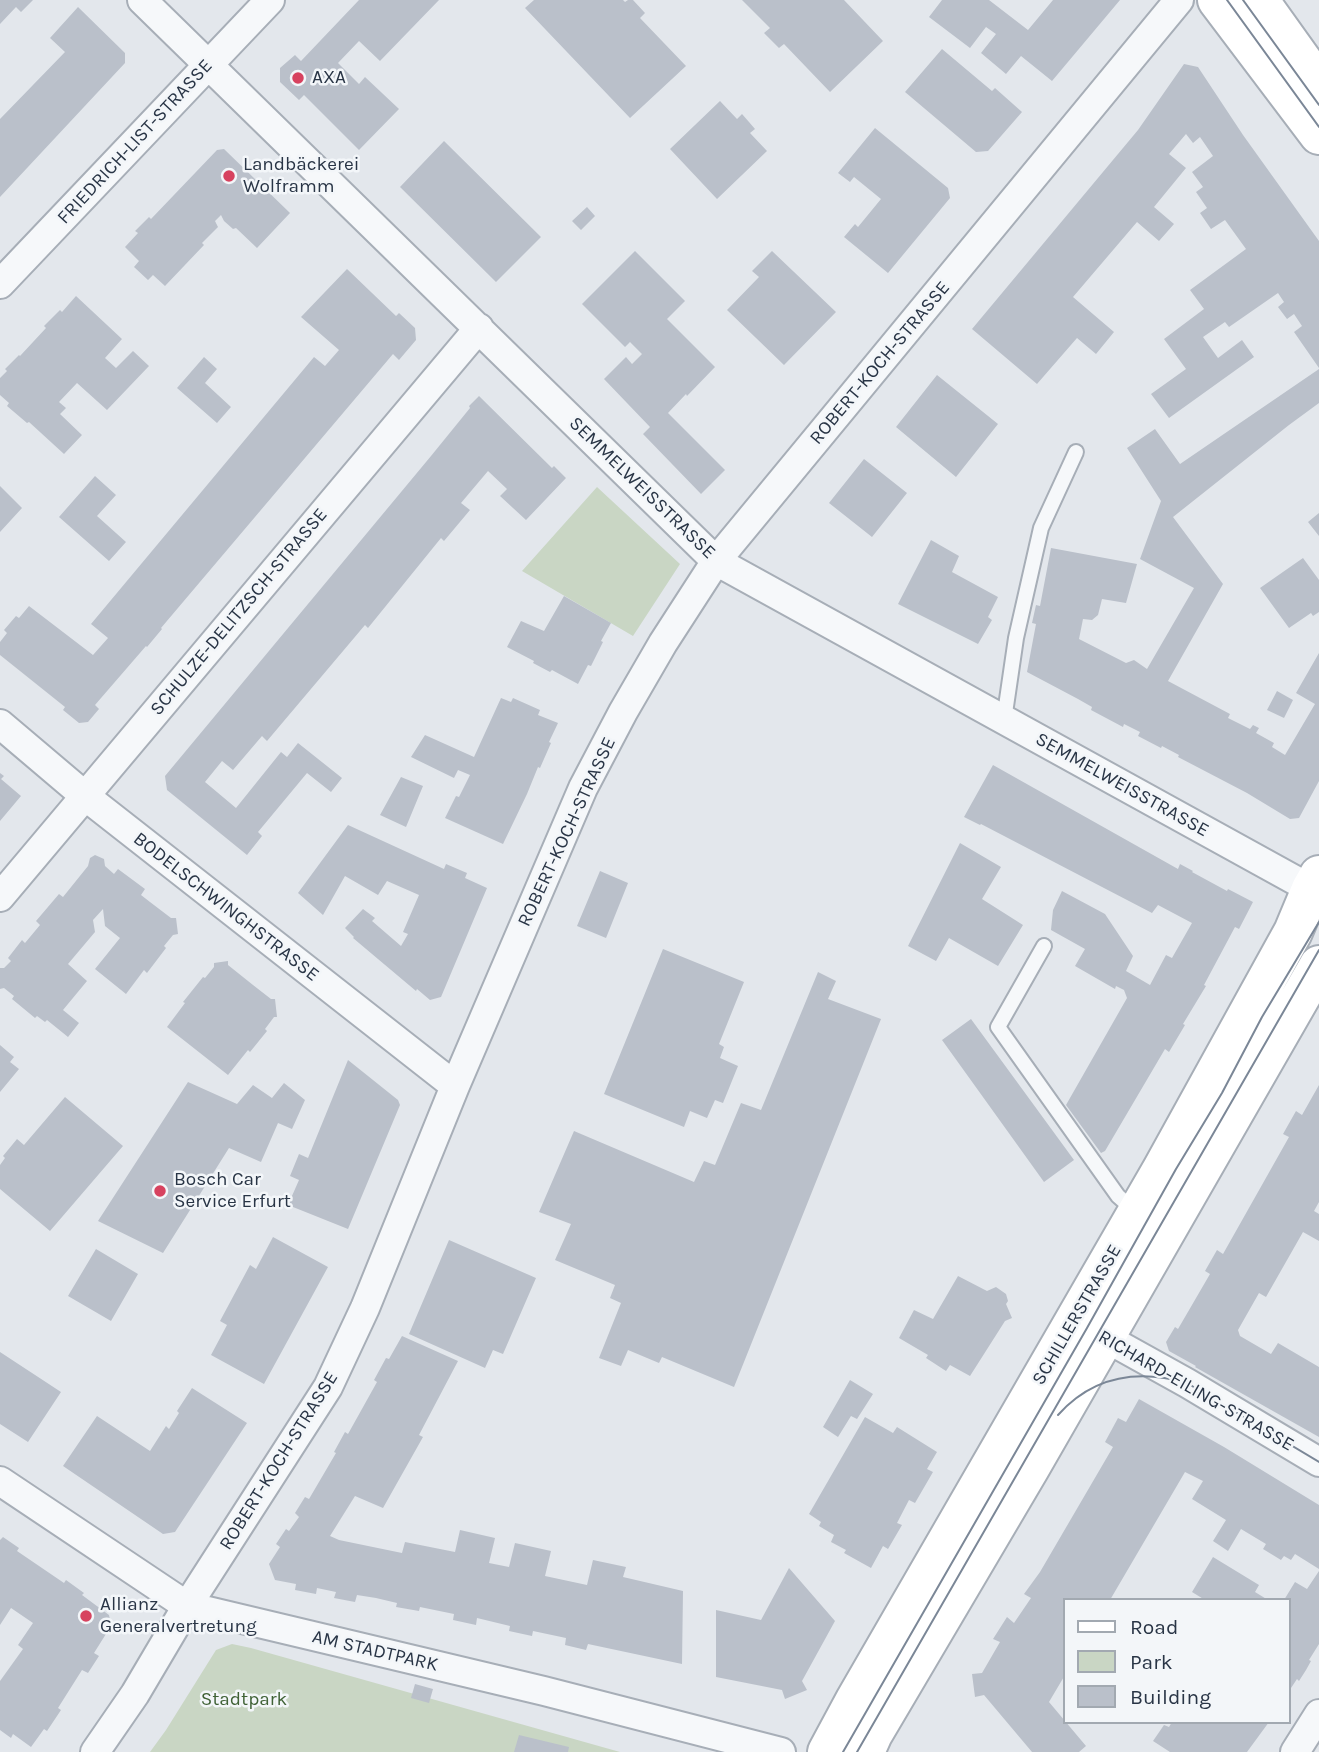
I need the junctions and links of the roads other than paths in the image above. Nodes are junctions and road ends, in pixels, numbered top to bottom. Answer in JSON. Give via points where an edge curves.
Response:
{"nodes":[{"id":1,"x":142,"y":0,"type":"edge"},
{"id":2,"x":270,"y":0,"type":"edge"},
{"id":3,"x":1180,"y":0,"type":"edge"},
{"id":4,"x":1217,"y":0,"type":"edge"},
{"id":5,"x":1259,"y":0,"type":"edge"},
{"id":6,"x":209,"y":64,"type":"junction"},
{"id":7,"x":1319,"y":84,"type":"edge"},
{"id":8,"x":1319,"y":135,"type":"edge"},
{"id":9,"x":0,"y":284,"type":"edge"},
{"id":10,"x":479,"y":328,"type":"junction"},
{"id":11,"x":1076,"y":452,"type":"dead end"},
{"id":12,"x":716,"y":561,"type":"junction"},
{"id":13,"x":1004,"y":720,"type":"junction"},
{"id":14,"x":0,"y":723,"type":"edge"},
{"id":15,"x":85,"y":796,"type":"junction"},
{"id":16,"x":1316,"y":889,"type":"edge"},
{"id":17,"x":0,"y":897,"type":"edge"},
{"id":18,"x":1044,"y":946,"type":"dead end"},
{"id":19,"x":1319,"y":965,"type":"edge"},
{"id":20,"x":455,"y":1086,"type":"junction"},
{"id":21,"x":1136,"y":1212,"type":"junction"},
{"id":22,"x":1081,"y":1319,"type":"junction"},
{"id":23,"x":1319,"y":1462,"type":"edge"},
{"id":24,"x":0,"y":1481,"type":"edge"},
{"id":25,"x":187,"y":1606,"type":"junction"},
{"id":26,"x":1319,"y":1714,"type":"edge"},
{"id":27,"x":95,"y":1752,"type":"edge"},
{"id":28,"x":781,"y":1752,"type":"edge"},
{"id":29,"x":827,"y":1752,"type":"edge"},
{"id":30,"x":866,"y":1752,"type":"edge"},
{"id":31,"x":1295,"y":1752,"type":"edge"}],
"edges":[{"from":1,"to":6,"type":"street","name":"SEMMELWEISSTRASSE"},
{"from":2,"to":6,"type":"street","name":"FRIEDRICH-LIST-STRASSE"},
{"from":3,"to":12,"type":"street","name":"ROBERT-KOCH-STRASSE"},
{"from":4,"to":8,"type":"main road"},
{"from":5,"to":7,"type":"main road"},
{"from":6,"to":9,"type":"street","name":"FRIEDRICH-LIST-STRASSE"},
{"from":6,"to":10,"type":"street","name":"SEMMELWEISSTRASSE"},
{"from":10,"to":12,"type":"street","name":"SEMMELWEISSTRASSE"},
{"from":10,"to":15,"type":"street","name":"SCHULZE-DELITZSCH-STRASSE"},
{"from":11,"to":13,"type":"lane","via":[[1041,528],[1016,638]]},
{"from":12,"to":13,"type":"street","name":"SEMMELWEISSTRASSE"},
{"from":12,"to":20,"type":"street","name":"ROBERT-KOCH-STRASSE","via":[[663,643],[583,788]]},
{"from":13,"to":16,"type":"street","name":"SEMMELWEISSTRASSE"},
{"from":14,"to":15,"type":"street","name":"BODELSCHWINGHSTRASSE"},
{"from":15,"to":17,"type":"street","name":"SCHULZE-DELITZSCH-STRASSE"},
{"from":15,"to":20,"type":"street","name":"BODELSCHWINGHSTRASSE"},
{"from":16,"to":21,"type":"main road","name":"SCHILLERSTRASSE"},
{"from":18,"to":21,"type":"lane","via":[[998,1027],[1118,1196]]},
{"from":19,"to":22,"type":"main road","name":"SCHILLERSTRASSE"},
{"from":20,"to":25,"type":"street","name":"ROBERT-KOCH-STRASSE","via":[[328,1387]]},
{"from":21,"to":22,"type":"main road","name":"SCHILLERSTRASSE"},
{"from":22,"to":23,"type":"street","name":"RICHARD-EILING-STRASSE"},
{"from":22,"to":29,"type":"main road","name":"SCHILLERSTRASSE"},
{"from":22,"to":30,"type":"main road","name":"SCHILLERSTRASSE","via":[[1030,1468]]},
{"from":24,"to":25,"type":"street","name":"AM STADTPARK"},
{"from":25,"to":27,"type":"street","name":"ROBERT-KOCH-STRASSE"},
{"from":25,"to":28,"type":"street","name":"AM STADTPARK"},
{"from":26,"to":31,"type":"street"}]}
